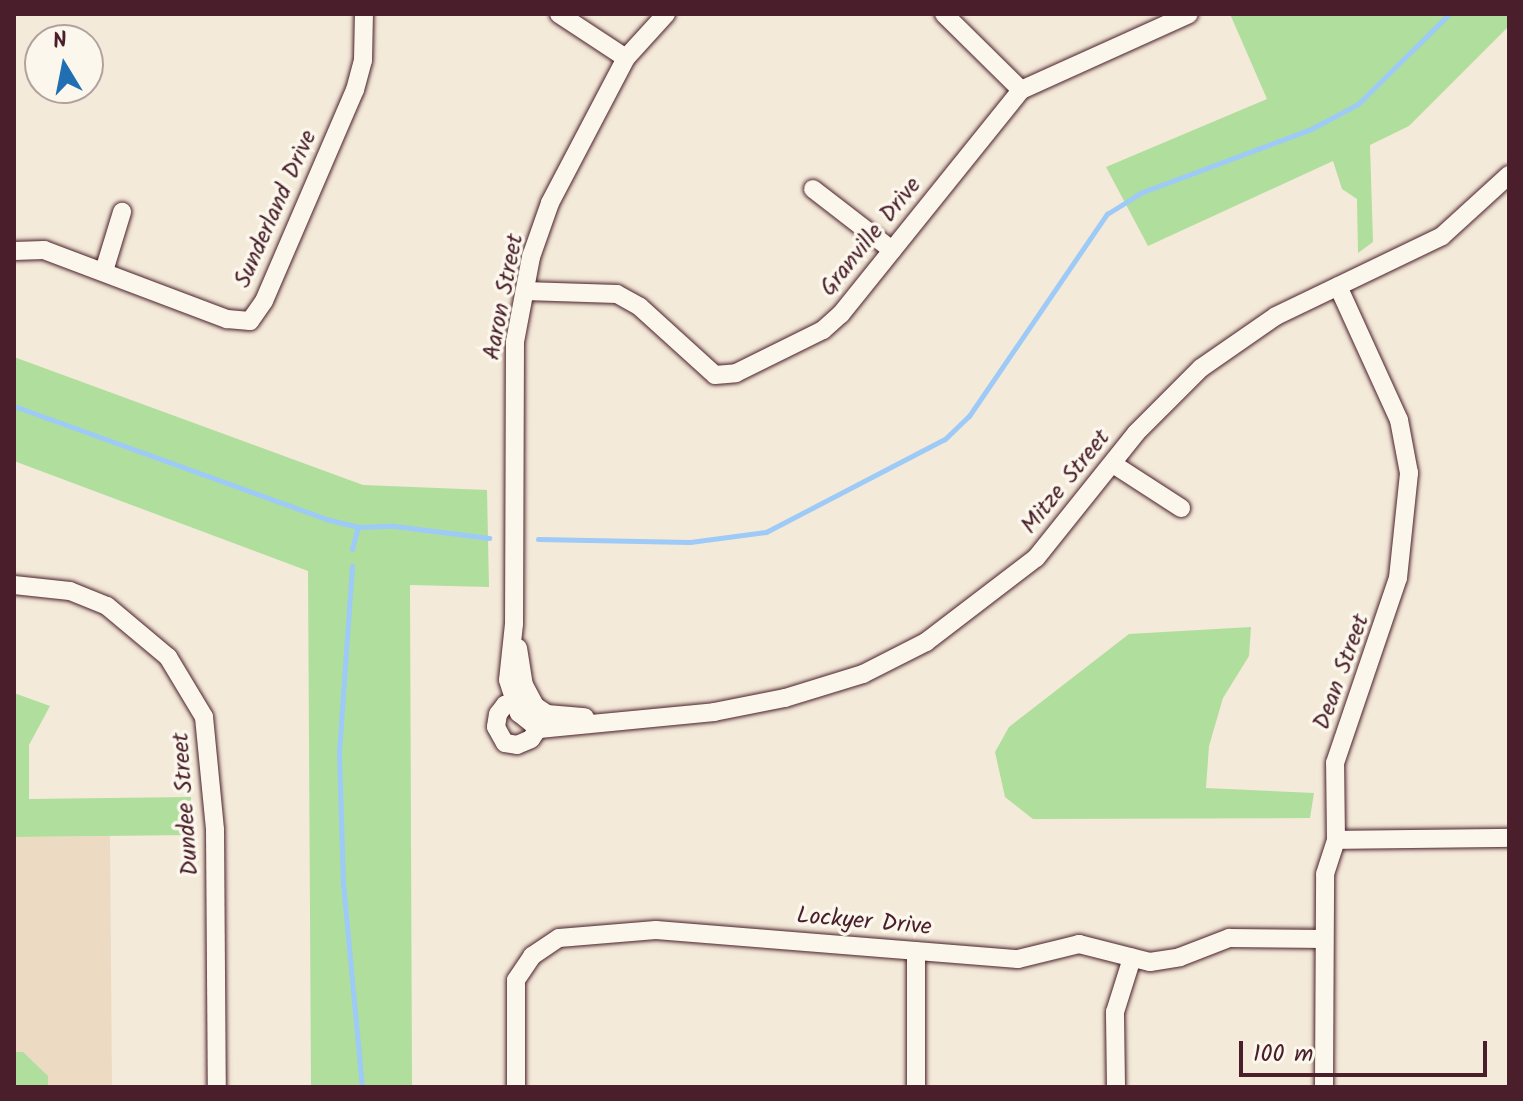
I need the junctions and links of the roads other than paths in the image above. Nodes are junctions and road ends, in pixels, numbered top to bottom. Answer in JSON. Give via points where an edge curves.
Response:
{"nodes":[{"id":1,"x":364,"y":14,"type":"edge"},
{"id":2,"x":559,"y":14,"type":"edge"},
{"id":3,"x":666,"y":14,"type":"edge"},
{"id":4,"x":944,"y":14,"type":"edge"},
{"id":5,"x":1189,"y":14,"type":"edge"},
{"id":6,"x":626,"y":58,"type":"junction"},
{"id":7,"x":1021,"y":90,"type":"junction"},
{"id":8,"x":1509,"y":175,"type":"edge"},
{"id":9,"x":813,"y":189,"type":"dead end"},
{"id":10,"x":122,"y":212,"type":"dead end"},
{"id":11,"x":892,"y":250,"type":"junction"},
{"id":12,"x":14,"y":251,"type":"edge"},
{"id":13,"x":104,"y":271,"type":"junction"},
{"id":14,"x":1338,"y":286,"type":"junction"},
{"id":15,"x":525,"y":291,"type":"junction"},
{"id":16,"x":1113,"y":464,"type":"junction"},
{"id":17,"x":1181,"y":508,"type":"dead end"},
{"id":18,"x":14,"y":585,"type":"edge"},
{"id":19,"x":530,"y":710,"type":"joint"},
{"id":20,"x":1509,"y":838,"type":"edge"},
{"id":21,"x":1336,"y":840,"type":"junction"},
{"id":22,"x":1324,"y":939,"type":"junction"},
{"id":23,"x":916,"y":951,"type":"junction"},
{"id":24,"x":1132,"y":958,"type":"junction"},
{"id":25,"x":217,"y":1087,"type":"edge"},
{"id":26,"x":516,"y":1087,"type":"edge"},
{"id":27,"x":916,"y":1087,"type":"edge"},
{"id":28,"x":1116,"y":1087,"type":"edge"},
{"id":29,"x":1324,"y":1087,"type":"edge"}],
"edges":[{"from":1,"to":13,"type":"street","name":"Sunderland Drive","via":[[363,60],[355,90],[264,301],[250,321],[227,319]]},
{"from":2,"to":6,"type":"street"},
{"from":3,"to":6,"type":"street","name":"Aaron Street"},
{"from":4,"to":7,"type":"street"},
{"from":5,"to":7,"type":"street","name":"Granville Drive"},
{"from":6,"to":15,"type":"street","name":"Aaron Street","via":[[550,203]]},
{"from":7,"to":11,"type":"street","name":"Granville Drive"},
{"from":8,"to":14,"type":"street","name":"Mitze Street","via":[[1442,236]]},
{"from":9,"to":11,"type":"street"},
{"from":10,"to":13,"type":"street"},
{"from":11,"to":15,"type":"street","name":"Granville Drive","via":[[823,330],[736,373],[715,375],[640,307],[617,294]]},
{"from":12,"to":13,"type":"street","name":"Sunderland Drive","via":[[44,250]]},
{"from":14,"to":16,"type":"street","name":"Mitze Street","via":[[1276,316],[1201,368],[1167,398]]},
{"from":14,"to":21,"type":"street","name":"Dean Street","via":[[1399,420],[1409,473],[1398,578],[1335,763]]},
{"from":15,"to":19,"type":"street","name":"Aaron Street","via":[[513,394],[514,624]]},
{"from":16,"to":17,"type":"street"},
{"from":16,"to":19,"type":"street","name":"Mitze Street","via":[[1036,558],[926,642],[863,674],[714,712],[615,719]]},
{"from":18,"to":25,"type":"street","name":"Dundee Street","via":[[70,591],[107,606],[168,657],[204,717],[215,830]]},
{"from":20,"to":21,"type":"street"},
{"from":21,"to":22,"type":"street","name":"Dean Street","via":[[1325,874]]},
{"from":22,"to":24,"type":"street","name":"Lockyer Drive","via":[[1229,938],[1166,961]]},
{"from":22,"to":29,"type":"street","name":"Dean Street"},
{"from":23,"to":24,"type":"street","name":"Lockyer Drive","via":[[1018,959],[1079,944]]},
{"from":23,"to":26,"type":"street","name":"Lockyer Drive","via":[[656,930],[559,938],[532,956],[516,980]]},
{"from":23,"to":27,"type":"street"},
{"from":24,"to":28,"type":"street","via":[[1115,1012]]}]}
